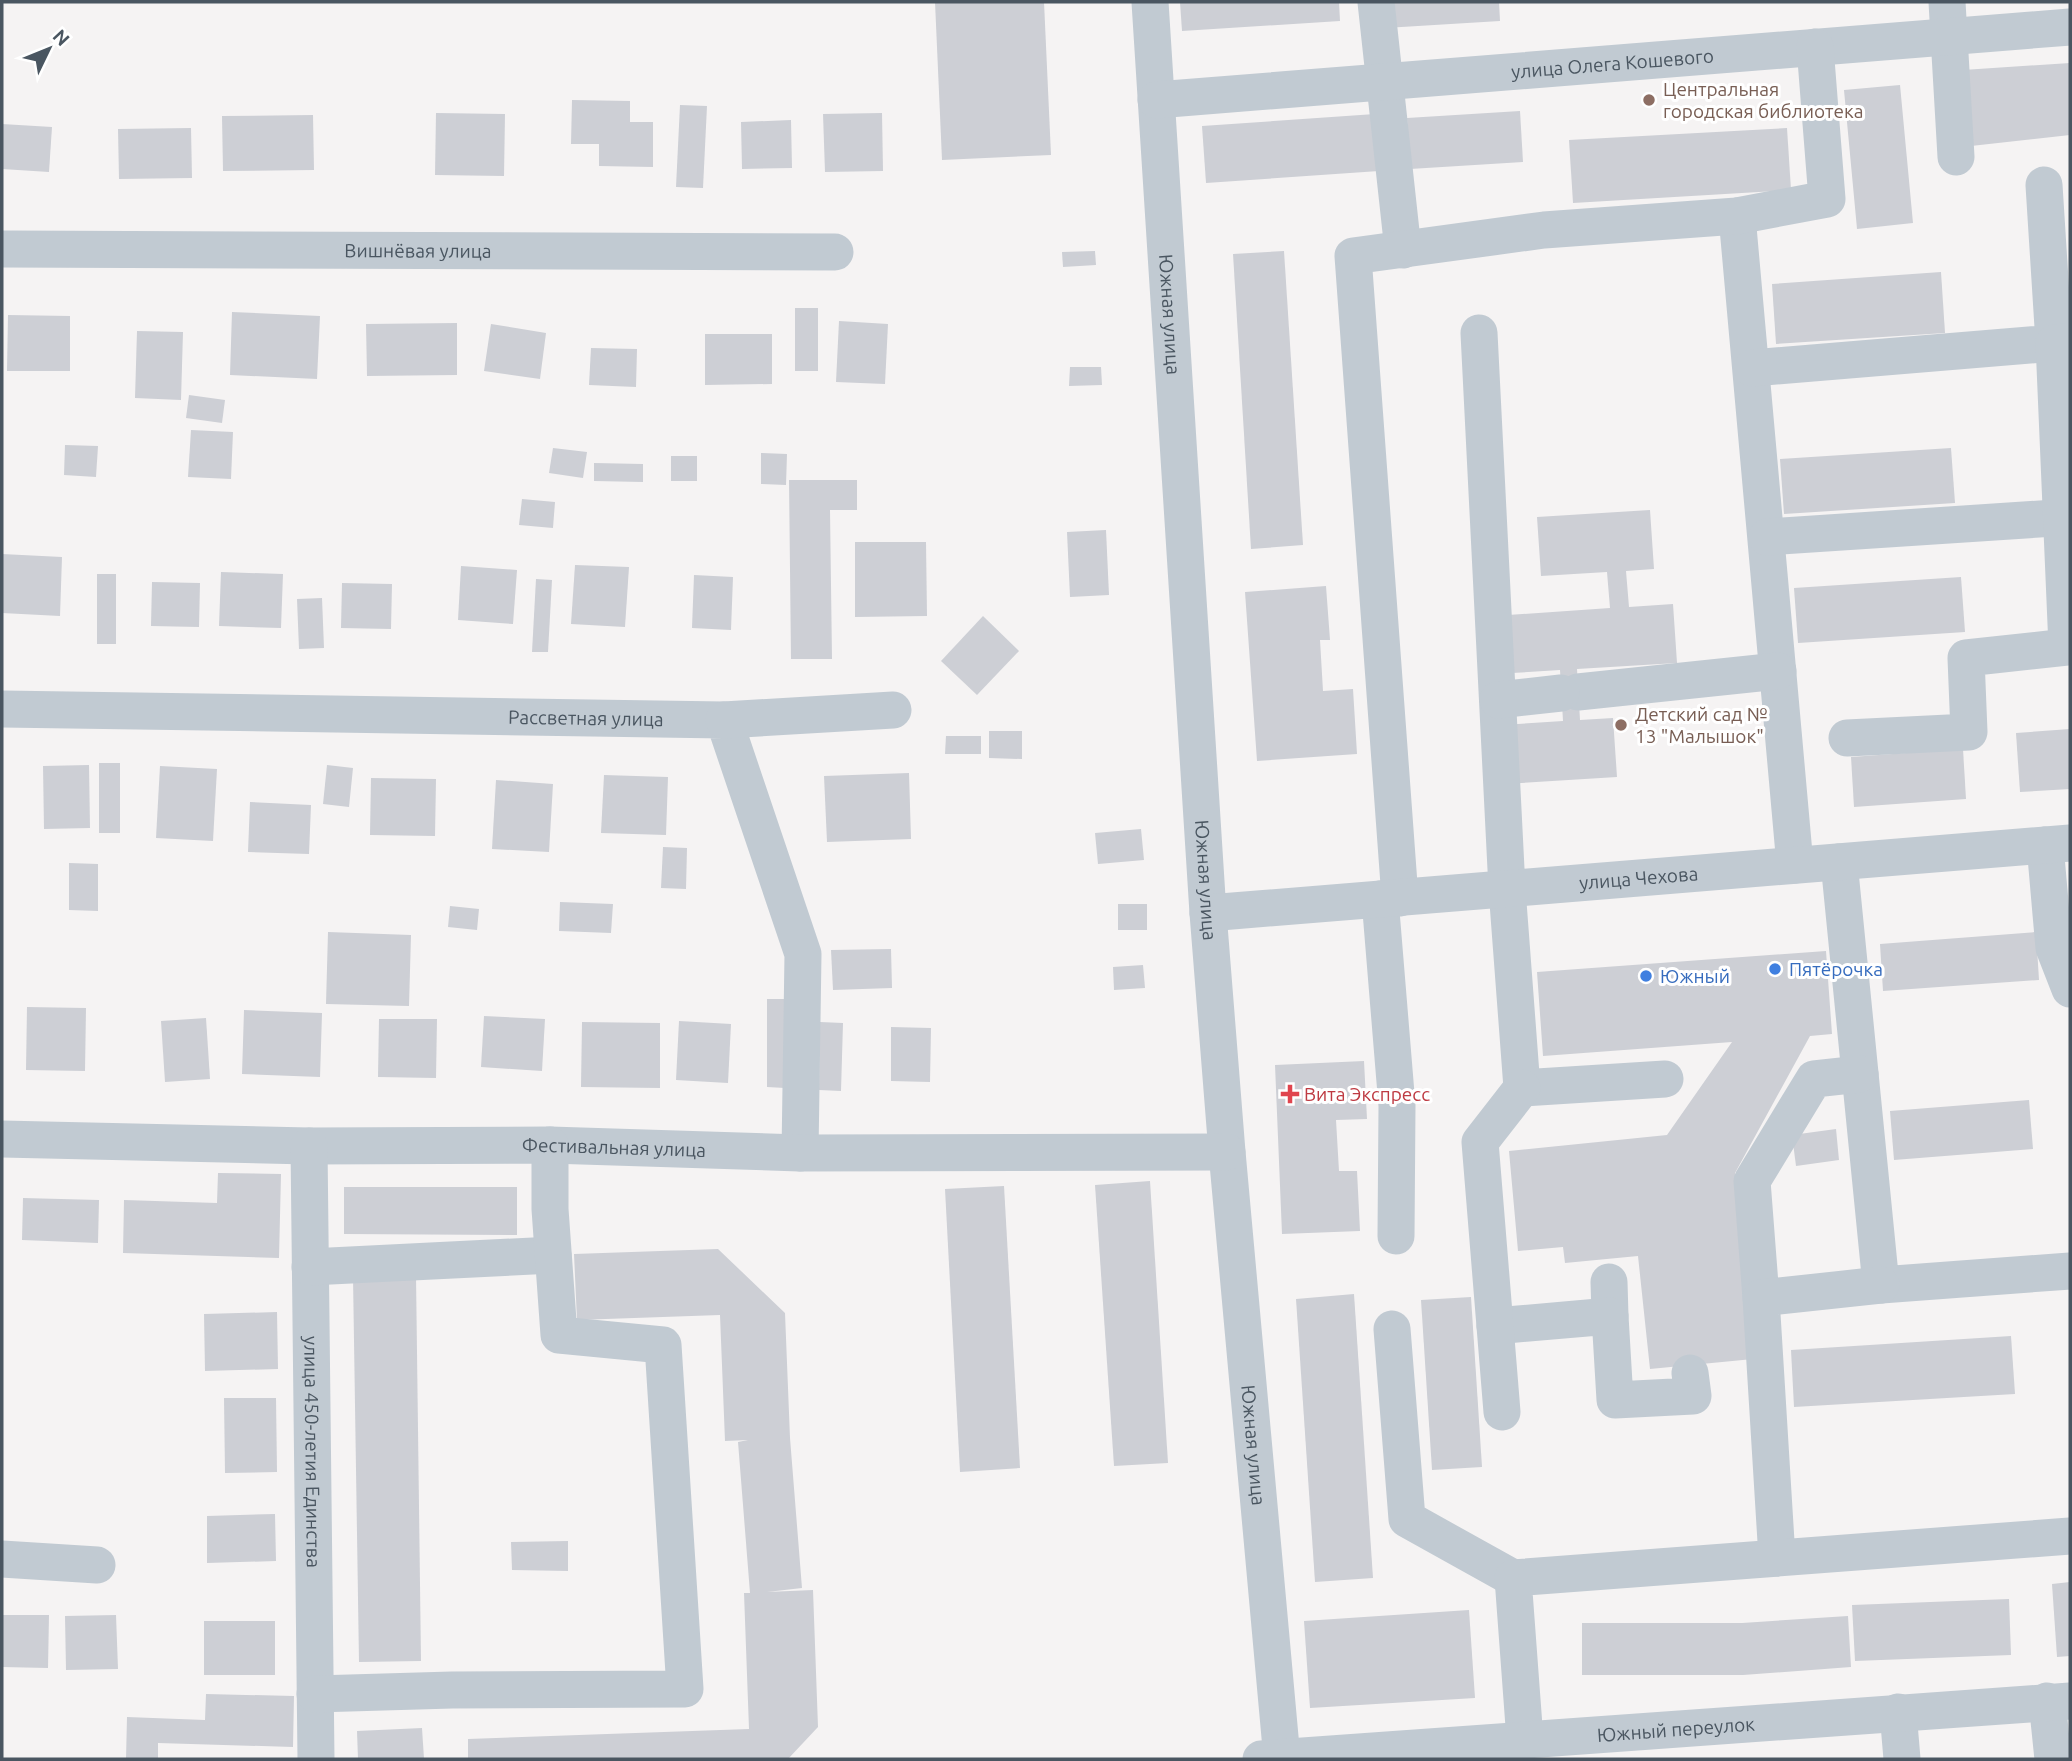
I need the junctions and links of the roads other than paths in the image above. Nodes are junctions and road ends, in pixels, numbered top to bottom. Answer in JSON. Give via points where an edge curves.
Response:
{"nodes":[{"id":1,"x":1150,"y":2,"type":"edge"},
{"id":2,"x":1376,"y":2,"type":"edge"},
{"id":3,"x":1948,"y":19,"type":"edge"},
{"id":4,"x":2070,"y":27,"type":"edge"},
{"id":5,"x":1815,"y":47,"type":"junction"},
{"id":6,"x":1383,"y":82,"type":"junction"},
{"id":7,"x":1156,"y":100,"type":"junction"},
{"id":8,"x":1956,"y":158,"type":"dead end"},
{"id":9,"x":2044,"y":185,"type":"dead end"},
{"id":10,"x":1737,"y":216,"type":"junction"},
{"id":11,"x":2,"y":249,"type":"edge"},
{"id":12,"x":1402,"y":250,"type":"junction"},
{"id":13,"x":835,"y":252,"type":"dead end"},
{"id":14,"x":1479,"y":333,"type":"dead end"},
{"id":15,"x":2062,"y":342,"type":"edge"},
{"id":16,"x":1752,"y":368,"type":"junction"},
{"id":17,"x":2066,"y":517,"type":"edge"},
{"id":18,"x":1767,"y":537,"type":"junction"},
{"id":19,"x":1778,"y":671,"type":"junction"},
{"id":20,"x":1498,"y":700,"type":"junction"},
{"id":21,"x":2,"y":709,"type":"edge"},
{"id":22,"x":893,"y":710,"type":"dead end"},
{"id":23,"x":724,"y":720,"type":"junction"},
{"id":24,"x":1847,"y":738,"type":"dead end"},
{"id":25,"x":2058,"y":844,"type":"edge"},
{"id":26,"x":1839,"y":862,"type":"junction"},
{"id":27,"x":1795,"y":865,"type":"junction"},
{"id":28,"x":1507,"y":889,"type":"junction"},
{"id":29,"x":1390,"y":899,"type":"junction"},
{"id":30,"x":1208,"y":914,"type":"junction"},
{"id":31,"x":2070,"y":989,"type":"edge"},
{"id":32,"x":1860,"y":1074,"type":"junction"},
{"id":33,"x":1665,"y":1079,"type":"dead end"},
{"id":34,"x":1522,"y":1088,"type":"junction"},
{"id":35,"x":2,"y":1139,"type":"edge"},
{"id":36,"x":550,"y":1145,"type":"junction"},
{"id":37,"x":309,"y":1146,"type":"junction"},
{"id":38,"x":1227,"y":1152,"type":"junction"},
{"id":39,"x":800,"y":1153,"type":"junction"},
{"id":40,"x":1396,"y":1236,"type":"dead end"},
{"id":41,"x":553,"y":1255,"type":"junction"},
{"id":42,"x":310,"y":1267,"type":"junction"},
{"id":43,"x":2070,"y":1271,"type":"edge"},
{"id":44,"x":1881,"y":1285,"type":"junction"},
{"id":45,"x":1761,"y":1298,"type":"junction"},
{"id":46,"x":1495,"y":1326,"type":"junction"},
{"id":47,"x":1392,"y":1329,"type":"dead end"},
{"id":48,"x":1689,"y":1373,"type":"dead end"},
{"id":49,"x":1502,"y":1412,"type":"dead end"},
{"id":50,"x":2070,"y":1536,"type":"edge"},
{"id":51,"x":1777,"y":1558,"type":"junction"},
{"id":52,"x":2,"y":1559,"type":"edge"},
{"id":53,"x":97,"y":1565,"type":"dead end"},
{"id":54,"x":1513,"y":1578,"type":"junction"},
{"id":55,"x":315,"y":1694,"type":"junction"},
{"id":56,"x":2059,"y":1701,"type":"edge"},
{"id":57,"x":1898,"y":1713,"type":"junction"},
{"id":58,"x":1503,"y":1747,"type":"edge"},
{"id":59,"x":316,"y":1759,"type":"edge"},
{"id":60,"x":1261,"y":1759,"type":"edge"},
{"id":61,"x":1282,"y":1759,"type":"edge"},
{"id":62,"x":1902,"y":1759,"type":"edge"},
{"id":63,"x":2053,"y":1759,"type":"edge"}],
"edges":[{"from":1,"to":7,"type":"street","name":"Южная улица"},
{"from":2,"to":6,"type":"street"},
{"from":3,"to":4,"type":"street","name":"улица Олега Кошевого"},
{"from":3,"to":5,"type":"street","name":"улица Олега Кошевого"},
{"from":3,"to":8,"type":"street"},
{"from":5,"to":6,"type":"street","name":"улица Олега Кошевого"},
{"from":5,"to":10,"type":"street","via":[[1827,200]]},
{"from":6,"to":7,"type":"street","name":"улица Олега Кошевого"},
{"from":6,"to":12,"type":"street"},
{"from":7,"to":30,"type":"street","name":"Южная улица"},
{"from":9,"to":15,"type":"street"},
{"from":10,"to":12,"type":"street","via":[[1544,230]]},
{"from":10,"to":16,"type":"street"},
{"from":11,"to":13,"type":"street","name":"Вишнёвая улица"},
{"from":12,"to":29,"type":"street","via":[[1353,256]]},
{"from":14,"to":20,"type":"street"},
{"from":15,"to":16,"type":"street"},
{"from":15,"to":17,"type":"street"},
{"from":16,"to":18,"type":"street"},
{"from":17,"to":18,"type":"street"},
{"from":17,"to":24,"type":"street","via":[[2067,647],[1966,658],[1969,732]]},
{"from":18,"to":19,"type":"street"},
{"from":19,"to":20,"type":"street"},
{"from":19,"to":27,"type":"street"},
{"from":20,"to":28,"type":"street"},
{"from":21,"to":23,"type":"street","name":"Рассветная улица"},
{"from":22,"to":23,"type":"street","name":"Рассветная улица"},
{"from":23,"to":39,"type":"street","via":[[803,954]]},
{"from":25,"to":26,"type":"street","name":"улица Чехова"},
{"from":25,"to":31,"type":"street","via":[[2054,948]]},
{"from":26,"to":27,"type":"street","name":"улица Чехова"},
{"from":26,"to":32,"type":"street"},
{"from":27,"to":28,"type":"street","name":"улица Чехова"},
{"from":28,"to":29,"type":"street","name":"улица Чехова"},
{"from":28,"to":34,"type":"street"},
{"from":29,"to":30,"type":"street","name":"улица Чехова"},
{"from":29,"to":40,"type":"street"},
{"from":30,"to":38,"type":"street","name":"Южная улица"},
{"from":32,"to":44,"type":"street"},
{"from":32,"to":45,"type":"street","via":[[1814,1079],[1752,1181]]},
{"from":33,"to":34,"type":"street"},
{"from":34,"to":46,"type":"street","via":[[1480,1142]]},
{"from":35,"to":37,"type":"street","name":"Фестивальная улица"},
{"from":36,"to":37,"type":"street","name":"Фестивальная улица"},
{"from":36,"to":39,"type":"street","name":"Фестивальная улица"},
{"from":36,"to":41,"type":"street"},
{"from":37,"to":42,"type":"street","name":"улица 450-летия Единства"},
{"from":38,"to":39,"type":"street","name":"Фестивальная улица"},
{"from":38,"to":61,"type":"street","name":"Южная улица"},
{"from":41,"to":42,"type":"street"},
{"from":41,"to":55,"type":"street","via":[[559,1335],[663,1345],[685,1689]]},
{"from":42,"to":55,"type":"street","name":"улица 450-летия Единства"},
{"from":43,"to":44,"type":"street"},
{"from":44,"to":45,"type":"street"},
{"from":45,"to":51,"type":"street"},
{"from":46,"to":48,"type":"street","via":[[1609,1299],[1615,1400],[1693,1396]]},
{"from":46,"to":49,"type":"street"},
{"from":47,"to":54,"type":"street","via":[[1407,1519]]},
{"from":50,"to":51,"type":"street"},
{"from":51,"to":54,"type":"street"},
{"from":52,"to":53,"type":"street"},
{"from":54,"to":58,"type":"street"},
{"from":55,"to":59,"type":"street","name":"улица 450-летия Единства"},
{"from":56,"to":57,"type":"street","name":"Южный переулок"},
{"from":56,"to":63,"type":"street"},
{"from":57,"to":58,"type":"street","name":"Южный переулок"},
{"from":57,"to":62,"type":"street"},
{"from":58,"to":61,"type":"street","name":"Южный переулок"},
{"from":60,"to":61,"type":"street","name":"Южный переулок"}]}
